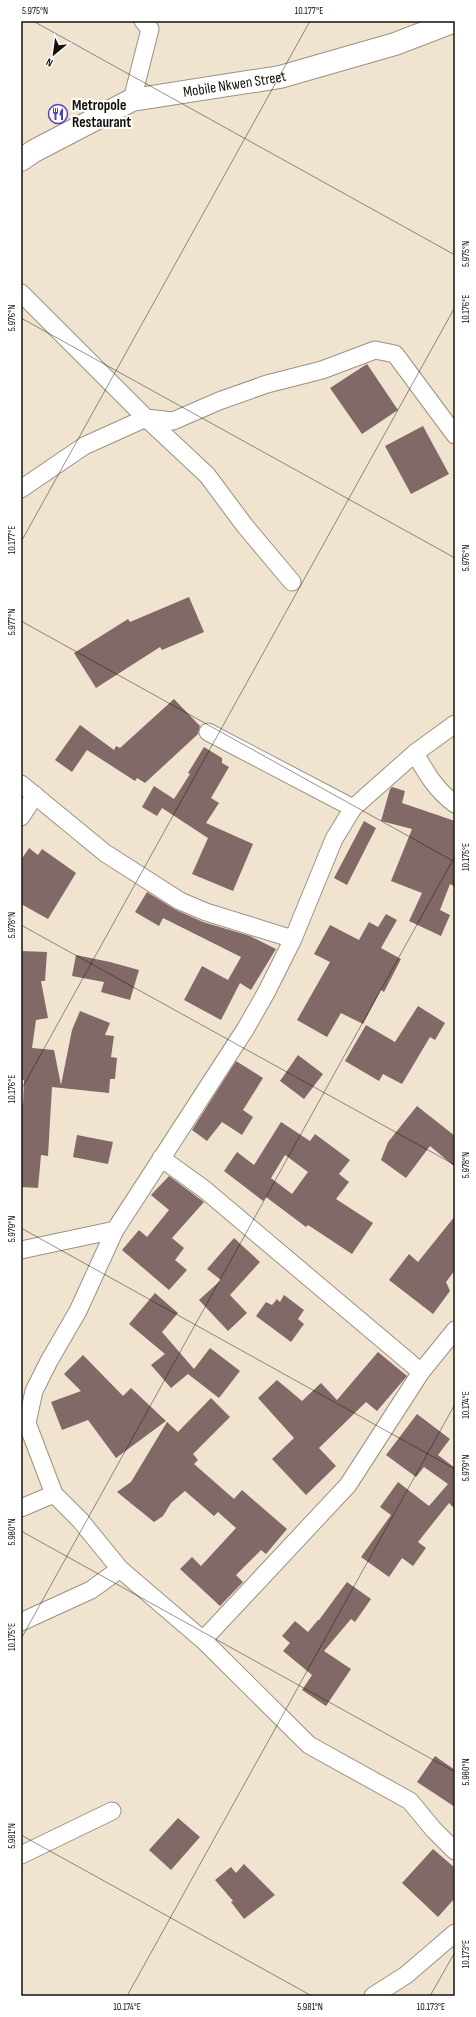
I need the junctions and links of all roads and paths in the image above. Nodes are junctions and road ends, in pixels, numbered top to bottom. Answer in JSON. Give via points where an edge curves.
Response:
{"nodes":[{"id":1,"x":455,"y":21,"type":"edge"},
{"id":2,"x":149,"y":24,"type":"edge"},
{"id":3,"x":132,"y":100,"type":"junction"},
{"id":4,"x":21,"y":160,"type":"edge"},
{"id":5,"x":21,"y":293,"type":"edge"},
{"id":6,"x":146,"y":418,"type":"junction"},
{"id":7,"x":455,"y":434,"type":"edge"},
{"id":8,"x":21,"y":489,"type":"edge"},
{"id":9,"x":292,"y":582,"type":"dead end"},
{"id":10,"x":455,"y":724,"type":"edge"},
{"id":11,"x":208,"y":732,"type":"dead end"},
{"id":12,"x":415,"y":753,"type":"junction"},
{"id":13,"x":21,"y":784,"type":"edge"},
{"id":14,"x":35,"y":795,"type":"junction"},
{"id":15,"x":455,"y":804,"type":"edge"},
{"id":16,"x":353,"y":808,"type":"junction"},
{"id":17,"x":21,"y":817,"type":"edge"},
{"id":18,"x":293,"y":939,"type":"junction"},
{"id":19,"x":161,"y":1158,"type":"junction"},
{"id":20,"x":115,"y":1230,"type":"junction"},
{"id":21,"x":21,"y":1250,"type":"edge"},
{"id":22,"x":455,"y":1330,"type":"edge"},
{"id":23,"x":421,"y":1372,"type":"junction"},
{"id":24,"x":54,"y":1494,"type":"junction"},
{"id":25,"x":21,"y":1508,"type":"edge"},
{"id":26,"x":120,"y":1569,"type":"junction"},
{"id":27,"x":21,"y":1622,"type":"edge"},
{"id":28,"x":203,"y":1640,"type":"junction"},
{"id":29,"x":112,"y":1811,"type":"dead end"},
{"id":30,"x":455,"y":1851,"type":"edge"},
{"id":31,"x":21,"y":1855,"type":"edge"},
{"id":32,"x":455,"y":1933,"type":"edge"},
{"id":33,"x":373,"y":1996,"type":"edge"}],
"edges":[{"from":1,"to":3,"type":"highway","name":"Mobile Nkwen Street","via":[[395,44],[280,77]]},
{"from":2,"to":3,"type":"street"},
{"from":3,"to":4,"type":"highway","name":"Mobile Nkwen Street"},
{"from":5,"to":6,"type":"street"},
{"from":6,"to":7,"type":"street","via":[[173,421],[267,384],[322,370],[375,350],[395,354]]},
{"from":6,"to":8,"type":"street","via":[[84,446]]},
{"from":6,"to":9,"type":"street","via":[[207,476]]},
{"from":10,"to":12,"type":"street"},
{"from":11,"to":16,"type":"street"},
{"from":12,"to":15,"type":"street","via":[[429,778],[443,795]]},
{"from":12,"to":16,"type":"street"},
{"from":13,"to":14,"type":"street"},
{"from":14,"to":17,"type":"street"},
{"from":14,"to":18,"type":"street","via":[[105,853],[180,901],[206,912]]},
{"from":16,"to":18,"type":"street","via":[[334,838]]},
{"from":18,"to":19,"type":"street","via":[[268,991],[246,1028]]},
{"from":19,"to":20,"type":"street"},
{"from":19,"to":23,"type":"street","via":[[204,1189]]},
{"from":20,"to":21,"type":"street"},
{"from":20,"to":24,"type":"street","via":[[78,1311],[48,1361],[34,1391],[27,1423]]},
{"from":22,"to":23,"type":"street"},
{"from":23,"to":28,"type":"street","via":[[348,1485]]},
{"from":24,"to":25,"type":"street"},
{"from":24,"to":26,"type":"street","via":[[80,1520]]},
{"from":26,"to":27,"type":"street","via":[[91,1590]]},
{"from":26,"to":28,"type":"street"},
{"from":28,"to":30,"type":"street","via":[[309,1745],[410,1802]]},
{"from":29,"to":31,"type":"street"},
{"from":32,"to":33,"type":"street","via":[[406,1975]]}]}
